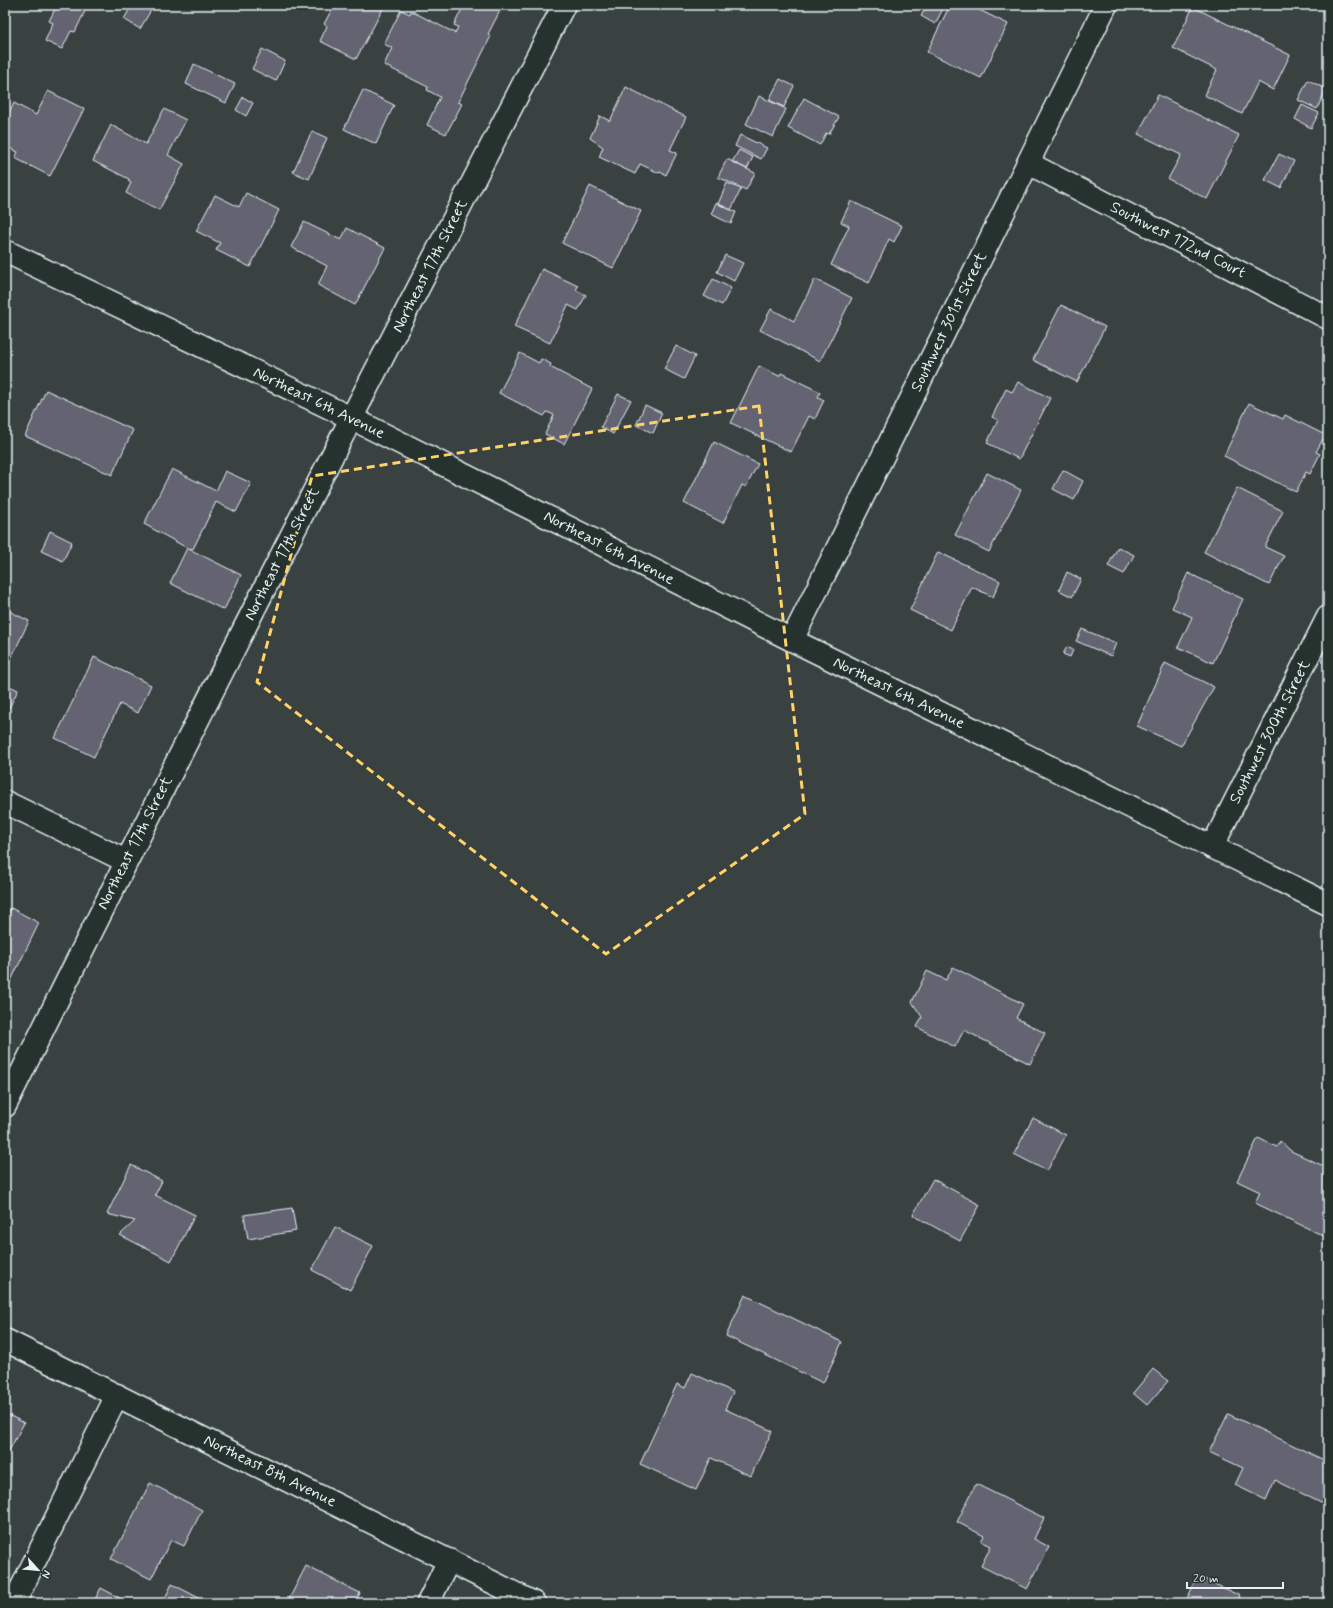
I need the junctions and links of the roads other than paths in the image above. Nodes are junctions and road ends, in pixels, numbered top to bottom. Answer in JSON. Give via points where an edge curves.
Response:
{"nodes":[{"id":1,"x":564,"y":5,"type":"edge"},
{"id":2,"x":1106,"y":5,"type":"edge"},
{"id":3,"x":1028,"y":163,"type":"junction"},
{"id":4,"x":5,"y":251,"type":"edge"},
{"id":5,"x":1328,"y":318,"type":"edge"},
{"id":6,"x":351,"y":418,"type":"junction"},
{"id":7,"x":1328,"y":617,"type":"edge"},
{"id":8,"x":792,"y":640,"type":"junction"},
{"id":9,"x":5,"y":802,"type":"edge"},
{"id":10,"x":1212,"y":847,"type":"junction"},
{"id":11,"x":126,"y":861,"type":"junction"},
{"id":12,"x":1328,"y":904,"type":"edge"},
{"id":13,"x":5,"y":1106,"type":"edge"},
{"id":14,"x":5,"y":1340,"type":"edge"},
{"id":15,"x":117,"y":1395,"type":"junction"},
{"id":16,"x":449,"y":1560,"type":"junction"},
{"id":17,"x":14,"y":1603,"type":"edge"},
{"id":18,"x":428,"y":1603,"type":"edge"},
{"id":19,"x":534,"y":1603,"type":"edge"}],
"edges":[{"from":1,"to":6,"type":"street","name":"Northeast 17th Street"},
{"from":2,"to":3,"type":"street","name":"Southwest 301st Street"},
{"from":3,"to":5,"type":"street","name":"Southwest 172nd Court"},
{"from":3,"to":8,"type":"street","name":"Southwest 301st Street"},
{"from":4,"to":6,"type":"street","name":"Northeast 6th Avenue"},
{"from":6,"to":8,"type":"street","name":"Northeast 6th Avenue"},
{"from":6,"to":11,"type":"street","name":"Northeast 17th Street"},
{"from":7,"to":10,"type":"street","name":"Southwest 300th Street"},
{"from":8,"to":10,"type":"street","name":"Northeast 6th Avenue"},
{"from":9,"to":11,"type":"street"},
{"from":10,"to":12,"type":"street","name":"Northeast 6th Avenue"},
{"from":11,"to":13,"type":"street","name":"Northeast 17th Street"},
{"from":14,"to":15,"type":"street","name":"Northeast 8th Avenue"},
{"from":15,"to":16,"type":"street","name":"Northeast 8th Avenue"},
{"from":15,"to":17,"type":"street"},
{"from":16,"to":18,"type":"street"},
{"from":16,"to":19,"type":"street","name":"Northeast 8th Avenue"}]}
